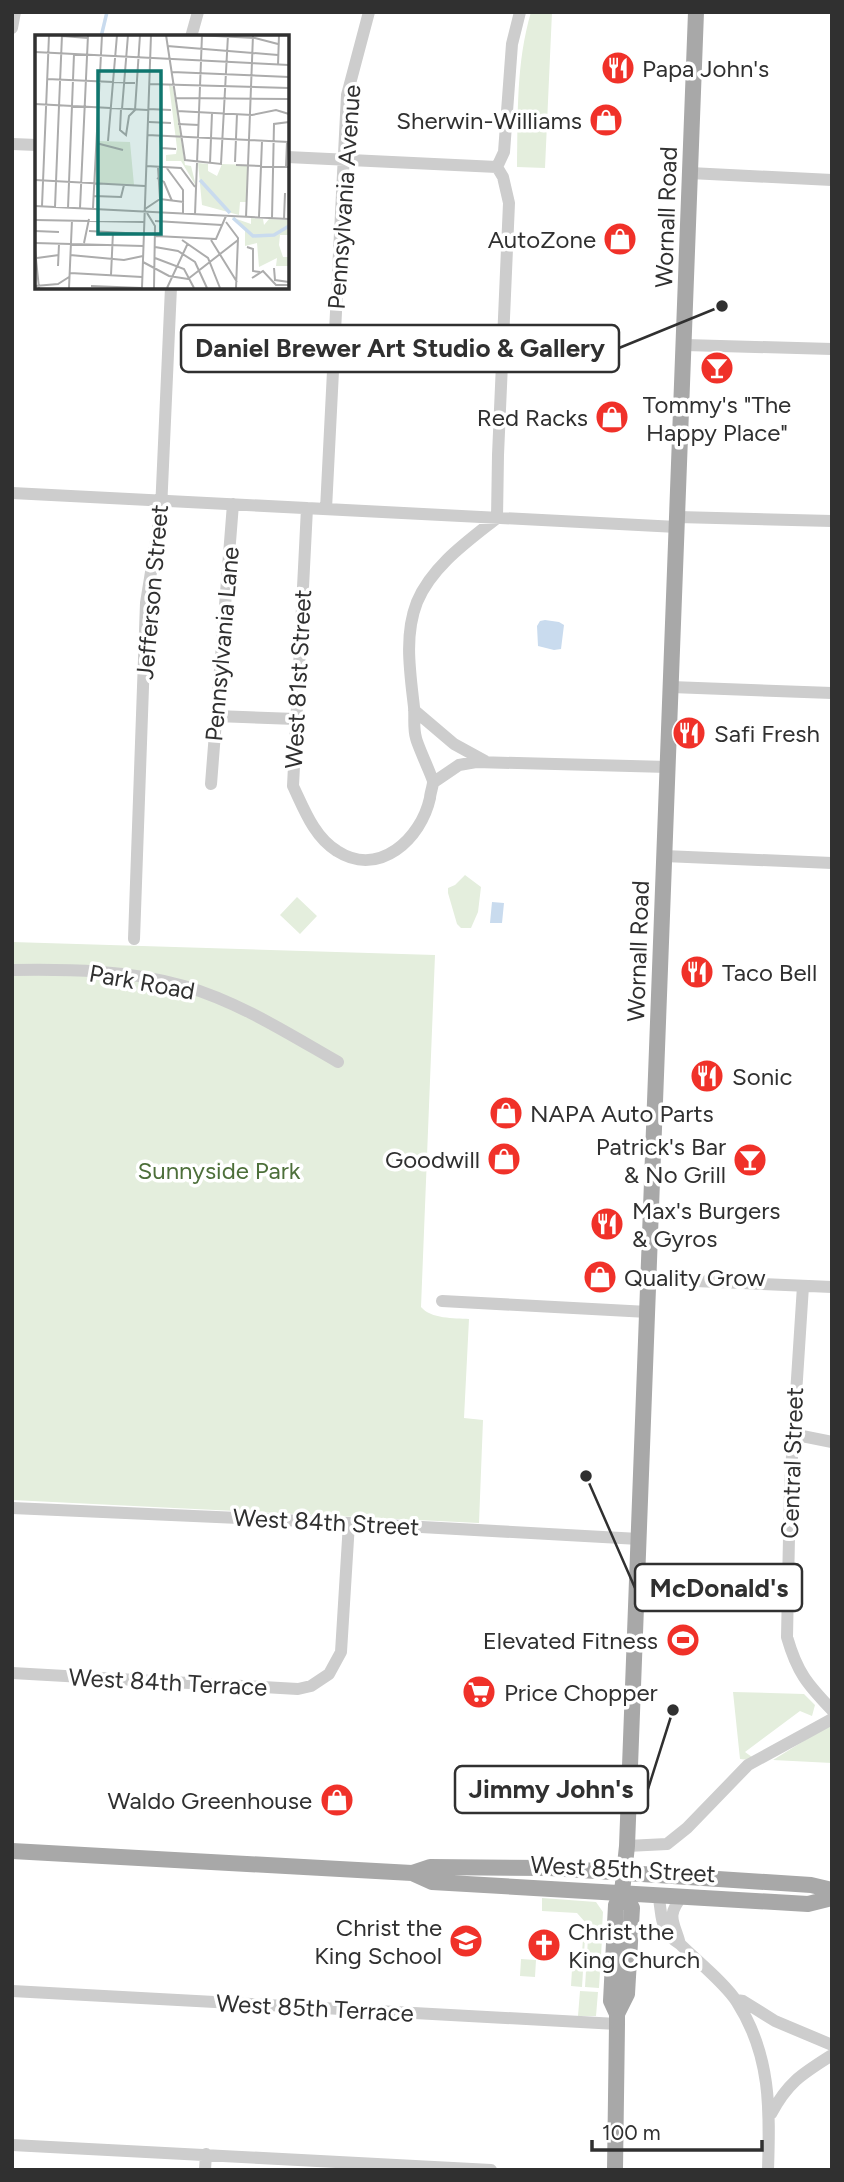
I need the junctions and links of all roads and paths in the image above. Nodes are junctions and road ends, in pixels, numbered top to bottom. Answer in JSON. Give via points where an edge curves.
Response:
{"nodes":[{"id":1,"x":15,"y":12,"type":"edge"},
{"id":2,"x":198,"y":12,"type":"edge"},
{"id":3,"x":369,"y":12,"type":"edge"},
{"id":4,"x":520,"y":12,"type":"edge"},
{"id":5,"x":696,"y":12,"type":"edge"},
{"id":6,"x":12,"y":28,"type":"edge"},
{"id":7,"x":192,"y":35,"type":"edge"},
{"id":8,"x":12,"y":144,"type":"edge"},
{"id":9,"x":35,"y":145,"type":"edge"},
{"id":10,"x":289,"y":157,"type":"edge"},
{"id":11,"x":342,"y":159,"type":"junction"},
{"id":12,"x":497,"y":167,"type":"junction"},
{"id":13,"x":690,"y":173,"type":"junction"},
{"id":14,"x":832,"y":180,"type":"edge"},
{"id":15,"x":171,"y":289,"type":"edge"},
{"id":16,"x":685,"y":345,"type":"junction"},
{"id":17,"x":832,"y":349,"type":"edge"},
{"id":18,"x":12,"y":493,"type":"edge"},
{"id":19,"x":160,"y":501,"type":"junction"},
{"id":20,"x":233,"y":504,"type":"junction"},
{"id":21,"x":307,"y":508,"type":"junction"},
{"id":22,"x":326,"y":509,"type":"junction"},
{"id":23,"x":497,"y":518,"type":"junction"},
{"id":24,"x":832,"y":521,"type":"edge"},
{"id":25,"x":677,"y":522,"type":"junction"},
{"id":26,"x":671,"y":687,"type":"junction"},
{"id":27,"x":832,"y":693,"type":"edge"},
{"id":28,"x":414,"y":710,"type":"junction"},
{"id":29,"x":216,"y":716,"type":"junction"},
{"id":30,"x":296,"y":719,"type":"junction"},
{"id":31,"x":485,"y":761,"type":"junction"},
{"id":32,"x":668,"y":767,"type":"junction"},
{"id":33,"x":433,"y":782,"type":"junction"},
{"id":34,"x":211,"y":784,"type":"dead end"},
{"id":35,"x":664,"y":856,"type":"junction"},
{"id":36,"x":832,"y":863,"type":"edge"},
{"id":37,"x":134,"y":939,"type":"dead end"},
{"id":38,"x":12,"y":970,"type":"edge"},
{"id":39,"x":338,"y":1062,"type":"dead end"},
{"id":40,"x":649,"y":1279,"type":"junction"},
{"id":41,"x":803,"y":1286,"type":"junction"},
{"id":42,"x":832,"y":1287,"type":"edge"},
{"id":43,"x":442,"y":1301,"type":"dead end"},
{"id":44,"x":648,"y":1312,"type":"junction"},
{"id":45,"x":792,"y":1434,"type":"junction"},
{"id":46,"x":832,"y":1442,"type":"edge"},
{"id":47,"x":12,"y":1508,"type":"edge"},
{"id":48,"x":349,"y":1522,"type":"junction"},
{"id":49,"x":639,"y":1539,"type":"junction"},
{"id":50,"x":12,"y":1673,"type":"edge"},
{"id":51,"x":832,"y":1710,"type":"edge"},
{"id":52,"x":832,"y":1719,"type":"edge"},
{"id":53,"x":627,"y":1846,"type":"junction"},
{"id":54,"x":12,"y":1851,"type":"edge"},
{"id":55,"x":412,"y":1872,"type":"junction"},
{"id":56,"x":624,"y":1873,"type":"junction"},
{"id":57,"x":832,"y":1890,"type":"edge"},
{"id":58,"x":622,"y":1892,"type":"junction"},
{"id":59,"x":658,"y":1894,"type":"junction"},
{"id":60,"x":683,"y":1895,"type":"junction"},
{"id":61,"x":832,"y":1898,"type":"edge"},
{"id":62,"x":680,"y":1944,"type":"junction"},
{"id":63,"x":12,"y":1992,"type":"edge"},
{"id":64,"x":736,"y":2000,"type":"junction"},
{"id":65,"x":617,"y":2019,"type":"junction"},
{"id":66,"x":832,"y":2045,"type":"edge"},
{"id":67,"x":832,"y":2054,"type":"edge"},
{"id":68,"x":770,"y":2116,"type":"junction"},
{"id":69,"x":12,"y":2145,"type":"edge"},
{"id":70,"x":206,"y":2154,"type":"junction"},
{"id":71,"x":205,"y":2170,"type":"edge"},
{"id":72,"x":491,"y":2170,"type":"edge"},
{"id":73,"x":615,"y":2170,"type":"edge"},
{"id":74,"x":768,"y":2170,"type":"edge"}],
"edges":[{"from":1,"to":6,"type":"street"},
{"from":2,"to":7,"type":"street"},
{"from":3,"to":11,"type":"street","name":"Pennsylvania Avenue","via":[[347,95]]},
{"from":4,"to":12,"type":"street","via":[[512,44],[504,152]]},
{"from":5,"to":13,"type":"main road","name":"Wornall Road"},
{"from":8,"to":9,"type":"street"},
{"from":10,"to":11,"type":"street"},
{"from":11,"to":12,"type":"street"},
{"from":11,"to":22,"type":"street","name":"Pennsylvania Avenue"},
{"from":12,"to":23,"type":"street","via":[[509,203]]},
{"from":13,"to":14,"type":"street"},
{"from":13,"to":16,"type":"main road","name":"Wornall Road"},
{"from":15,"to":19,"type":"street","name":"Jefferson Street"},
{"from":16,"to":17,"type":"street"},
{"from":16,"to":25,"type":"main road","name":"Wornall Road"},
{"from":18,"to":19,"type":"street"},
{"from":19,"to":20,"type":"street"},
{"from":19,"to":37,"type":"street","name":"Jefferson Street","via":[[146,603]]},
{"from":20,"to":21,"type":"street"},
{"from":20,"to":29,"type":"street","name":"Pennsylvania Lane"},
{"from":21,"to":22,"type":"street"},
{"from":21,"to":30,"type":"street","name":"West 81st Street"},
{"from":22,"to":23,"type":"street"},
{"from":23,"to":25,"type":"street"},
{"from":23,"to":28,"type":"street","via":[[433,575],[417,602],[410,636]]},
{"from":24,"to":25,"type":"street"},
{"from":25,"to":26,"type":"main road","name":"Wornall Road"},
{"from":26,"to":27,"type":"street"},
{"from":26,"to":32,"type":"main road","name":"Wornall Road"},
{"from":28,"to":31,"type":"street","via":[[454,744]]},
{"from":28,"to":33,"type":"street","via":[[416,738]]},
{"from":29,"to":30,"type":"street"},
{"from":29,"to":34,"type":"street","name":"Pennsylvania Lane"},
{"from":30,"to":33,"type":"street","name":"West 81st Street","via":[[293,786],[306,816],[325,842],[340,853],[377,859],[402,848],[425,816]]},
{"from":31,"to":32,"type":"street"},
{"from":31,"to":33,"type":"street","via":[[459,765]]},
{"from":32,"to":35,"type":"main road","name":"Wornall Road"},
{"from":35,"to":36,"type":"street"},
{"from":35,"to":40,"type":"main road","name":"Wornall Road"},
{"from":38,"to":39,"type":"street","name":"Park Road","via":[[103,972],[183,985],[265,1021]]},
{"from":40,"to":41,"type":"street"},
{"from":40,"to":44,"type":"main road","name":"Wornall Road"},
{"from":41,"to":42,"type":"street"},
{"from":41,"to":45,"type":"street","name":"Central Street"},
{"from":43,"to":44,"type":"street"},
{"from":44,"to":49,"type":"main road","name":"Wornall Road"},
{"from":45,"to":46,"type":"street"},
{"from":45,"to":51,"type":"street","name":"Central Street","via":[[787,1637],[806,1683]]},
{"from":47,"to":48,"type":"street","name":"West 84th Street"},
{"from":48,"to":49,"type":"street","name":"West 84th Street"},
{"from":48,"to":50,"type":"street","name":"West 84th Terrace","via":[[341,1652],[329,1674],[311,1686],[299,1689]]},
{"from":49,"to":53,"type":"main road","name":"Wornall Road"},
{"from":52,"to":53,"type":"street","via":[[748,1765],[667,1844]]},
{"from":53,"to":56,"type":"main road","name":"Wornall Road"},
{"from":54,"to":55,"type":"main road","name":"West 85th Street"},
{"from":55,"to":56,"type":"main road","name":"West 85th Street","via":[[434,1867]]},
{"from":55,"to":58,"type":"main road","name":"West 85th Street","via":[[432,1882]]},
{"from":56,"to":57,"type":"main road","name":"West 85th Street"},
{"from":56,"to":58,"type":"main road","name":"Wornall Road"},
{"from":58,"to":59,"type":"main road","name":"West 85th Street"},
{"from":58,"to":65,"type":"main road","name":"Wornall Road","via":[[632,1908],[626,1994]]},
{"from":59,"to":60,"type":"main road","name":"West 85th Street"},
{"from":59,"to":62,"type":"street","via":[[664,1930]]},
{"from":60,"to":61,"type":"main road","name":"West 85th Street","via":[[808,1904]]},
{"from":60,"to":62,"type":"street","via":[[671,1920]]},
{"from":62,"to":64,"type":"street"},
{"from":63,"to":65,"type":"street","name":"West 85th Terrace"},
{"from":64,"to":66,"type":"street"},
{"from":64,"to":68,"type":"street","via":[[756,2038],[768,2082]]},
{"from":65,"to":73,"type":"main road","name":"Wornall Road"},
{"from":67,"to":68,"type":"street","via":[[783,2092]]},
{"from":68,"to":74,"type":"street"},
{"from":69,"to":70,"type":"street"},
{"from":70,"to":71,"type":"street"},
{"from":70,"to":72,"type":"street"}]}
